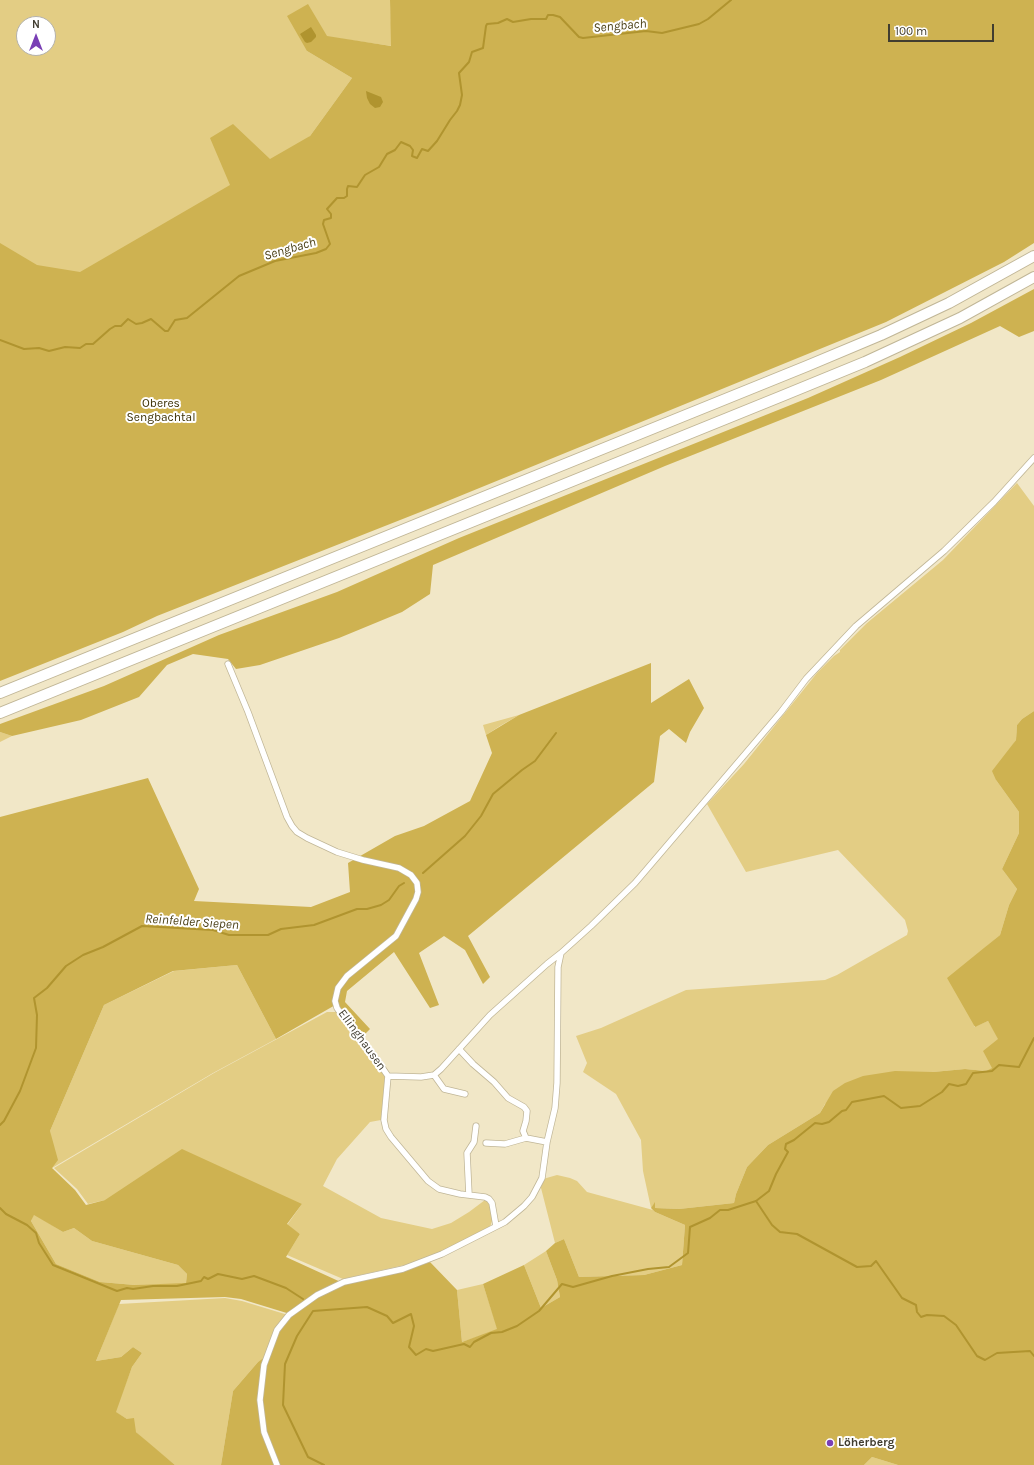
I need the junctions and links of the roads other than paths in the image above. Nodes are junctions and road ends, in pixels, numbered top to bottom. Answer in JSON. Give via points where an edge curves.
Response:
{"nodes":[{"id":1,"x":1034,"y":256,"type":"edge"},
{"id":2,"x":1034,"y":277,"type":"edge"},
{"id":3,"x":1034,"y":458,"type":"edge"},
{"id":4,"x":228,"y":664,"type":"dead end"},
{"id":5,"x":0,"y":693,"type":"edge"},
{"id":6,"x":0,"y":713,"type":"edge"},
{"id":7,"x":561,"y":953,"type":"junction"},
{"id":8,"x":459,"y":1049,"type":"junction"},
{"id":9,"x":434,"y":1075,"type":"junction"},
{"id":10,"x":388,"y":1076,"type":"junction"},
{"id":11,"x":465,"y":1094,"type":"dead end"},
{"id":12,"x":476,"y":1126,"type":"dead end"},
{"id":13,"x":526,"y":1138,"type":"junction"},
{"id":14,"x":547,"y":1142,"type":"junction"},
{"id":15,"x":486,"y":1143,"type":"dead end"},
{"id":16,"x":469,"y":1195,"type":"junction"},
{"id":17,"x":496,"y":1226,"type":"junction"},
{"id":18,"x":277,"y":1465,"type":"edge"}],
"edges":[{"from":1,"to":5,"type":"highway","via":[[881,335]]},
{"from":2,"to":6,"type":"highway","via":[[960,318],[865,362]]},
{"from":3,"to":7,"type":"street","via":[[944,551],[851,631],[806,679],[725,779],[635,883]]},
{"from":4,"to":10,"type":"street","name":"Ellinghausen","via":[[287,817],[297,832],[338,852],[391,865],[415,879],[418,892],[396,936],[347,976],[338,988],[335,1001],[339,1012]]},
{"from":7,"to":8,"type":"street","via":[[490,1015]]},
{"from":7,"to":14,"type":"street","via":[[558,968],[557,1083],[555,1108]]},
{"from":8,"to":9,"type":"street"},
{"from":8,"to":13,"type":"street","via":[[508,1098],[524,1107],[527,1111],[523,1130]]},
{"from":9,"to":10,"type":"street","name":"Ellinghausen"},
{"from":9,"to":11,"type":"street","via":[[444,1089]]},
{"from":10,"to":16,"type":"street","name":"Ellinghausen","via":[[384,1120],[391,1137],[434,1186],[443,1191]]},
{"from":12,"to":16,"type":"street","via":[[474,1142],[467,1153]]},
{"from":13,"to":14,"type":"street"},
{"from":13,"to":15,"type":"street","via":[[505,1144]]},
{"from":14,"to":17,"type":"street","via":[[542,1178],[535,1192],[524,1206]]},
{"from":16,"to":17,"type":"street","name":"Ellinghausen","via":[[489,1199]]},
{"from":17,"to":18,"type":"street","via":[[429,1260],[403,1269],[344,1282],[317,1295],[289,1315],[277,1330],[264,1365],[260,1400],[264,1432]]}]}
